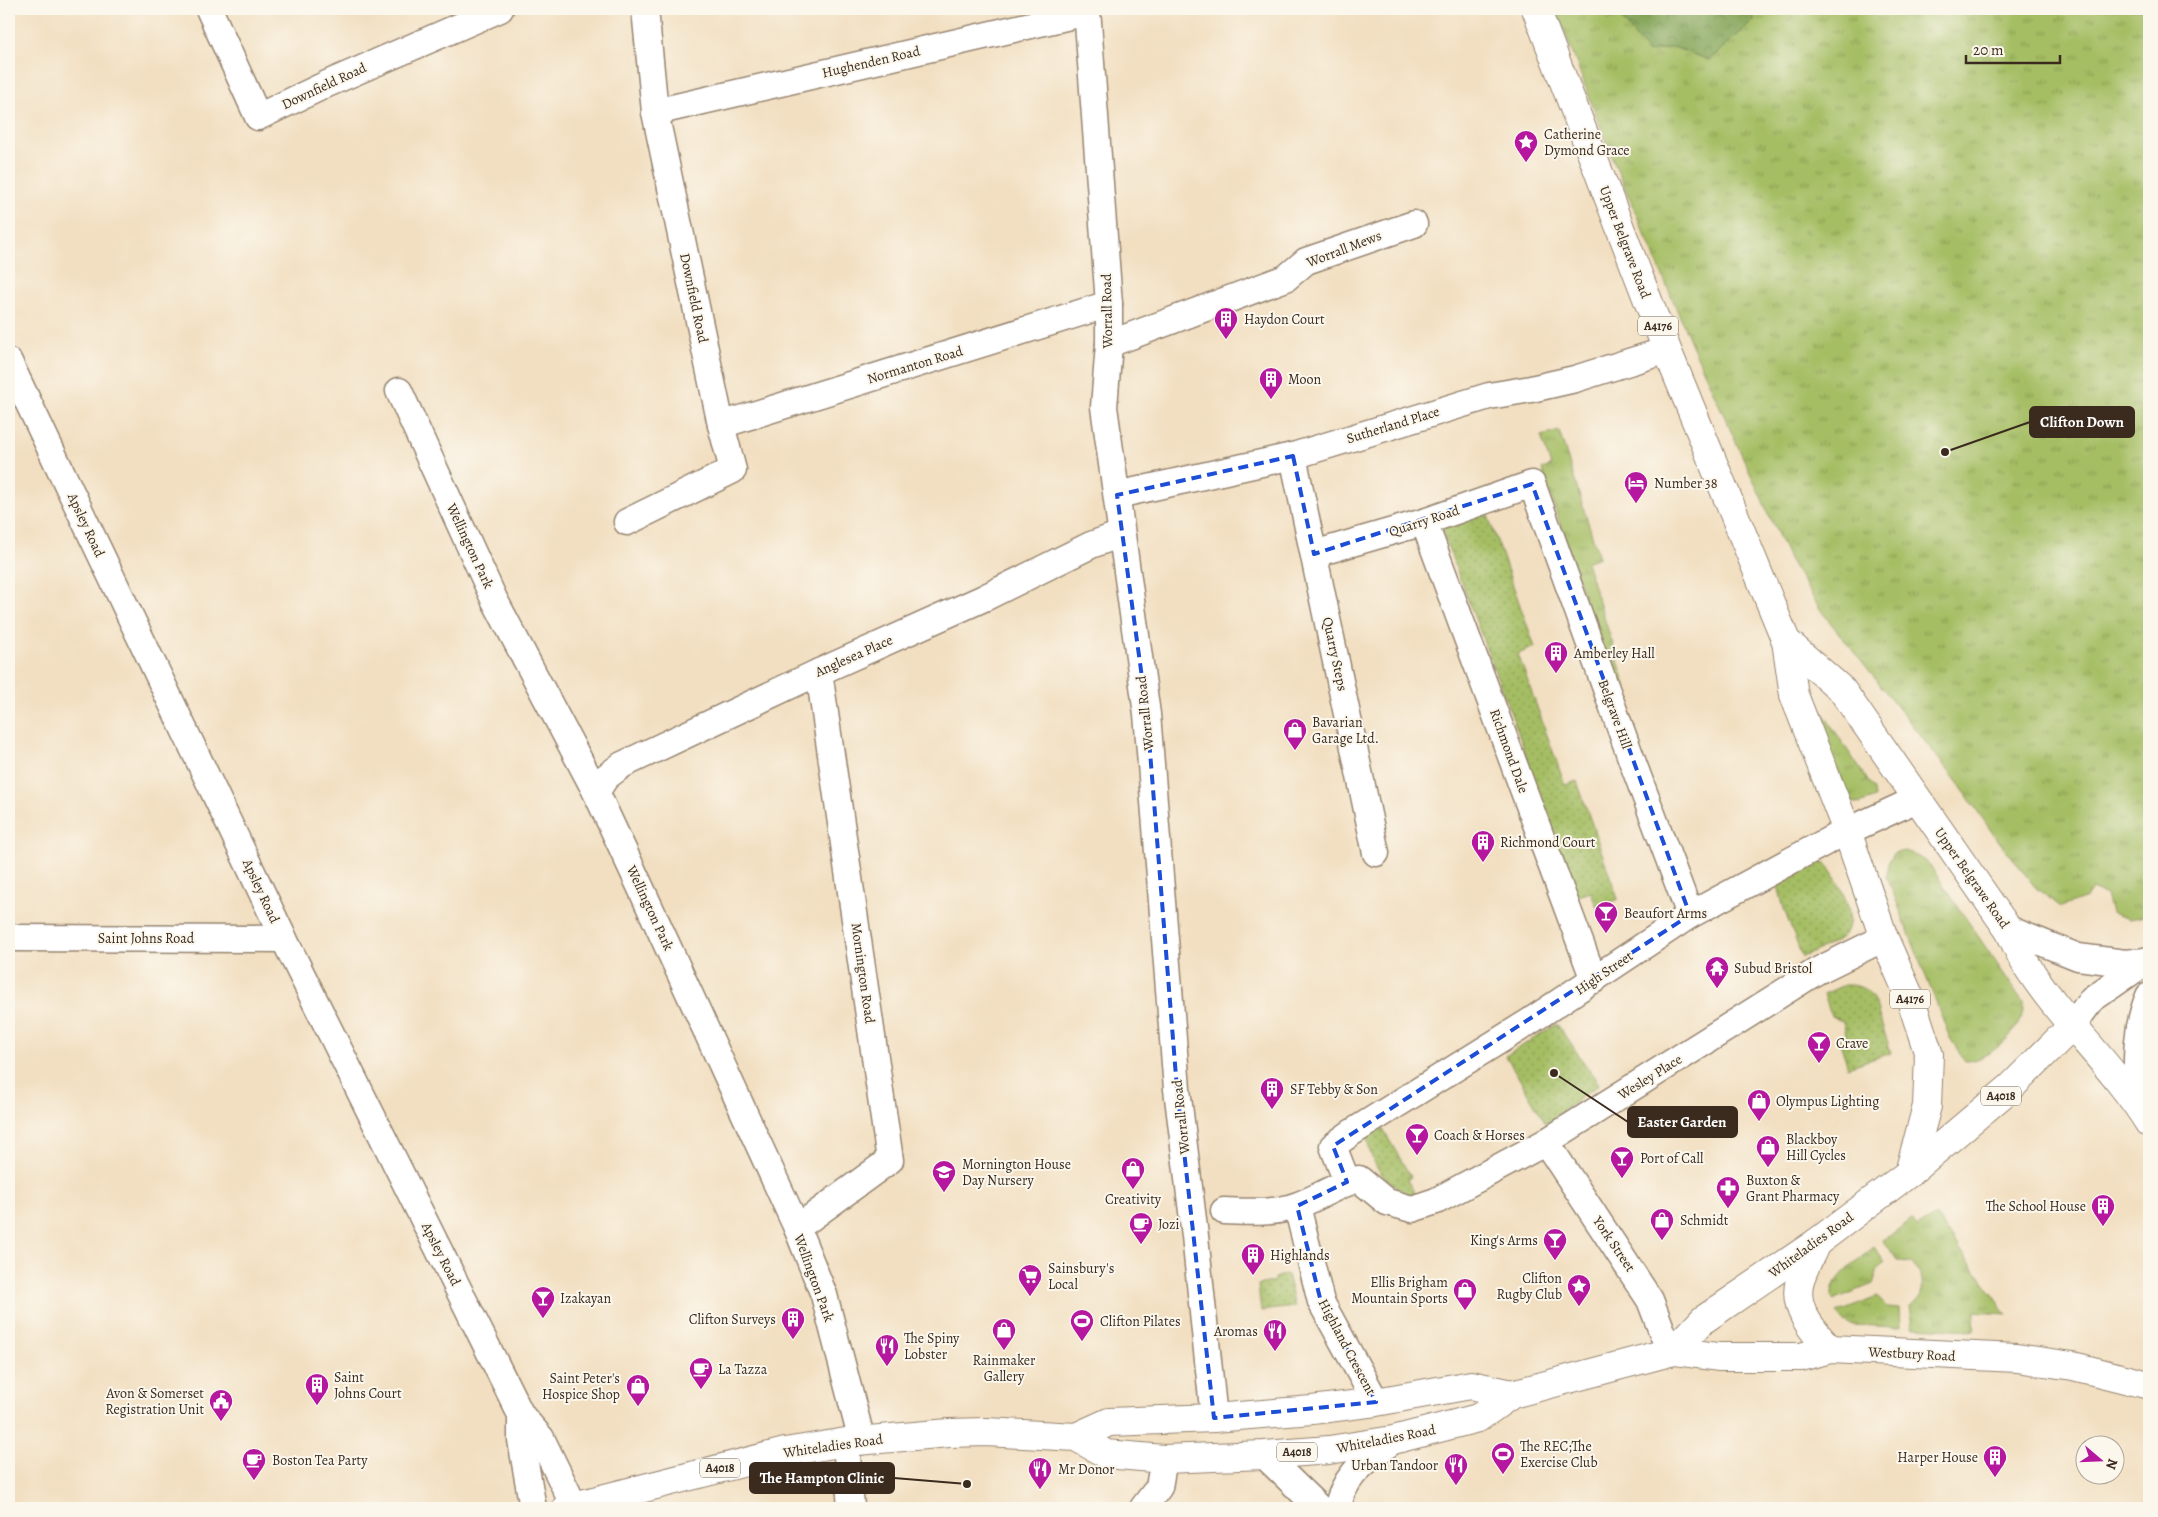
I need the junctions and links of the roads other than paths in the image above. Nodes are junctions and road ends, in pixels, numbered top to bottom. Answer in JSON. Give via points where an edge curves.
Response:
{"nodes":[{"id":1,"x":209,"y":9,"type":"edge"},
{"id":2,"x":500,"y":9,"type":"edge"},
{"id":3,"x":645,"y":9,"type":"edge"},
{"id":4,"x":1536,"y":9,"type":"edge"},
{"id":5,"x":1087,"y":11,"type":"edge"},
{"id":6,"x":656,"y":112,"type":"junction"},
{"id":7,"x":1414,"y":224,"type":"dead end"},
{"id":8,"x":1109,"y":304,"type":"junction"},
{"id":9,"x":1109,"y":344,"type":"junction"},
{"id":10,"x":1667,"y":350,"type":"junction"},
{"id":11,"x":9,"y":362,"type":"edge"},
{"id":12,"x":398,"y":391,"type":"dead end"},
{"id":13,"x":721,"y":425,"type":"junction"},
{"id":14,"x":1293,"y":456,"type":"junction"},
{"id":15,"x":1532,"y":484,"type":"joint"},
{"id":16,"x":1117,"y":495,"type":"junction"},
{"id":17,"x":627,"y":522,"type":"dead end"},
{"id":18,"x":1424,"y":522,"type":"junction"},
{"id":19,"x":1121,"y":534,"type":"junction"},
{"id":20,"x":1314,"y":554,"type":"junction"},
{"id":21,"x":1786,"y":641,"type":"junction"},
{"id":22,"x":819,"y":672,"type":"junction"},
{"id":23,"x":596,"y":792,"type":"junction"},
{"id":24,"x":1917,"y":799,"type":"junction"},
{"id":25,"x":1847,"y":831,"type":"junction"},
{"id":26,"x":1376,"y":853,"type":"dead end"},
{"id":27,"x":1690,"y":915,"type":"junction"},
{"id":28,"x":2008,"y":929,"type":"junction"},
{"id":29,"x":9,"y":938,"type":"edge"},
{"id":30,"x":1884,"y":938,"type":"junction"},
{"id":31,"x":284,"y":939,"type":"junction"},
{"id":32,"x":2148,"y":960,"type":"edge"},
{"id":33,"x":1594,"y":980,"type":"junction"},
{"id":34,"x":2149,"y":996,"type":"edge"},
{"id":35,"x":2072,"y":1026,"type":"junction"},
{"id":36,"x":2143,"y":1114,"type":"edge"},
{"id":37,"x":1546,"y":1142,"type":"junction"},
{"id":38,"x":1909,"y":1173,"type":"junction"},
{"id":39,"x":1347,"y":1182,"type":"junction"},
{"id":40,"x":1297,"y":1206,"type":"junction"},
{"id":41,"x":1224,"y":1211,"type":"dead end"},
{"id":42,"x":797,"y":1228,"type":"junction"},
{"id":43,"x":1816,"y":1243,"type":"junction"},
{"id":44,"x":1830,"y":1349,"type":"junction"},
{"id":45,"x":1672,"y":1352,"type":"junction"},
{"id":46,"x":2149,"y":1385,"type":"edge"},
{"id":47,"x":1512,"y":1394,"type":"junction"},
{"id":48,"x":1376,"y":1402,"type":"junction"},
{"id":49,"x":521,"y":1415,"type":"junction"},
{"id":50,"x":1214,"y":1418,"type":"junction"},
{"id":51,"x":1076,"y":1437,"type":"junction"},
{"id":52,"x":1393,"y":1440,"type":"junction"},
{"id":53,"x":854,"y":1441,"type":"junction"},
{"id":54,"x":1264,"y":1455,"type":"junction"},
{"id":55,"x":1164,"y":1459,"type":"junction"},
{"id":56,"x":572,"y":1507,"type":"edge"},
{"id":57,"x":533,"y":1508,"type":"edge"},
{"id":58,"x":852,"y":1508,"type":"edge"},
{"id":59,"x":1143,"y":1508,"type":"edge"},
{"id":60,"x":1319,"y":1508,"type":"edge"},
{"id":61,"x":1338,"y":1508,"type":"edge"}],
"edges":[{"from":1,"to":2,"type":"street","name":"Downfield Road","via":[[258,117]]},
{"from":3,"to":6,"type":"street","name":"Downfield Road"},
{"from":4,"to":10,"type":"main road","name":"Upper Belgrave Road","number":"A4176"},
{"from":5,"to":6,"type":"street","name":"Hughenden Road"},
{"from":5,"to":8,"type":"street","name":"Worrall Road"},
{"from":6,"to":13,"type":"street","name":"Downfield Road"},
{"from":7,"to":9,"type":"street","name":"Worrall Mews","via":[[1306,261],[1286,278]]},
{"from":8,"to":9,"type":"street","name":"Worrall Road"},
{"from":8,"to":13,"type":"street","name":"Normanton Road"},
{"from":9,"to":16,"type":"street","name":"Worrall Road","via":[[1104,407]]},
{"from":10,"to":14,"type":"street","name":"Sutherland Place","via":[[1575,379],[1488,396]]},
{"from":10,"to":21,"type":"main road","name":"Upper Belgrave Road","number":"A4176"},
{"from":11,"to":31,"type":"street","name":"Apsley Road"},
{"from":12,"to":23,"type":"street","name":"Wellington Park","via":[[494,599]]},
{"from":13,"to":17,"type":"street","name":"Downfield Road","via":[[733,470]]},
{"from":14,"to":16,"type":"street","name":"Sutherland Place"},
{"from":14,"to":20,"type":"street","name":"Quarry Steps"},
{"from":15,"to":18,"type":"street","name":"Quarry Road"},
{"from":15,"to":27,"type":"street","name":"Belgrave Hill"},
{"from":16,"to":19,"type":"street","name":"Worrall Road"},
{"from":18,"to":20,"type":"street","name":"Quarry Road"},
{"from":18,"to":33,"type":"street","name":"Richmond Dale"},
{"from":19,"to":22,"type":"street","name":"Anglesea Place"},
{"from":19,"to":50,"type":"street","name":"Worrall Road","via":[[1147,714],[1177,1089]]},
{"from":20,"to":26,"type":"street","name":"Quarry Steps"},
{"from":21,"to":24,"type":"main road","name":"Upper Belgrave Road","number":"A4176","via":[[1842,690]]},
{"from":21,"to":25,"type":"main road","name":"Upper Belgrave Road","number":"A4176","via":[[1794,695]]},
{"from":22,"to":23,"type":"street","name":"Anglesea Place","via":[[622,765],[606,777]]},
{"from":22,"to":42,"type":"street","name":"Mornington Road","via":[[890,1160]]},
{"from":23,"to":42,"type":"street","name":"Wellington Park"},
{"from":24,"to":25,"type":"street","name":"High Street"},
{"from":24,"to":28,"type":"main road","name":"Upper Belgrave Road","number":"A4176"},
{"from":25,"to":27,"type":"street","name":"High Street"},
{"from":25,"to":30,"type":"main road","name":"Upper Belgrave Road","number":"A4176"},
{"from":27,"to":33,"type":"street","name":"High Street"},
{"from":28,"to":32,"type":"street","via":[[2078,957],[2125,963]]},
{"from":28,"to":35,"type":"main road","name":"Upper Belgrave Road","number":"A4176","via":[[2027,966]]},
{"from":29,"to":31,"type":"street","name":"Saint Johns Road"},
{"from":30,"to":37,"type":"street","name":"Wesley Place","via":[[1817,971]]},
{"from":30,"to":38,"type":"main road","name":"Upper Belgrave Road","number":"A4176","via":[[1911,1000],[1929,1055],[1928,1106]]},
{"from":31,"to":49,"type":"street","name":"Apsley Road"},
{"from":32,"to":35,"type":"street","via":[[2092,999]]},
{"from":33,"to":39,"type":"street","name":"High Street","via":[[1333,1146]]},
{"from":34,"to":36,"type":"street","via":[[2142,1011],[2136,1043]]},
{"from":35,"to":36,"type":"main road","name":"Upper Belgrave Road"},
{"from":35,"to":38,"type":"main road","name":"Whiteladies Road","number":"A4018","via":[[2011,1087]]},
{"from":37,"to":39,"type":"street","name":"Wesley Place","via":[[1436,1201],[1412,1209],[1387,1202],[1359,1179]]},
{"from":37,"to":45,"type":"street","name":"York Street","via":[[1650,1300]]},
{"from":38,"to":43,"type":"main road","name":"Whiteladies Road","number":"A4018"},
{"from":39,"to":40,"type":"street"},
{"from":40,"to":41,"type":"street","via":[[1260,1212]]},
{"from":40,"to":48,"type":"street","name":"Highland Crescent","via":[[1321,1302]]},
{"from":42,"to":53,"type":"street","name":"Wellington Park","via":[[824,1295]]},
{"from":43,"to":44,"type":"main road","via":[[1799,1281],[1799,1299],[1812,1331]]},
{"from":43,"to":45,"type":"main road","name":"Whiteladies Road","number":"A4018","via":[[1703,1320]]},
{"from":44,"to":45,"type":"main road","name":"Westbury Road","via":[[1801,1357]]},
{"from":44,"to":46,"type":"main road","name":"Westbury Road","via":[[2017,1358],[2073,1366]]},
{"from":45,"to":47,"type":"main road","name":"Whiteladies Road","number":"A4018"},
{"from":47,"to":48,"type":"main road","name":"Whiteladies Road","number":"A4018","via":[[1472,1385]]},
{"from":47,"to":52,"type":"main road","name":"Whiteladies Road","number":"A4018","via":[[1478,1418]]},
{"from":48,"to":50,"type":"main road","name":"Whiteladies Road","number":"A4018"},
{"from":49,"to":56,"type":"street","name":"Apsley Road","via":[[541,1438]]},
{"from":49,"to":57,"type":"street","name":"Apsley Road","via":[[521,1440]]},
{"from":50,"to":51,"type":"main road","name":"Whiteladies Road","number":"A4018","via":[[1109,1422]]},
{"from":51,"to":53,"type":"main road","name":"Whiteladies Road","number":"A4018","via":[[986,1432]]},
{"from":51,"to":55,"type":"main road","name":"Whiteladies Road","number":"A4018","via":[[1106,1454]]},
{"from":52,"to":54,"type":"main road","name":"Whiteladies Road","number":"A4018","via":[[1329,1450]]},
{"from":52,"to":61,"type":"street","via":[[1345,1484]]},
{"from":53,"to":56,"type":"main road","name":"Whiteladies Road","number":"A4018","via":[[785,1452]]},
{"from":53,"to":58,"type":"street","name":"Wellington Park"},
{"from":54,"to":55,"type":"main road","name":"Whiteladies Road","number":"A4018"},
{"from":54,"to":60,"type":"street"},
{"from":55,"to":59,"type":"street","via":[[1160,1487]]}]}
